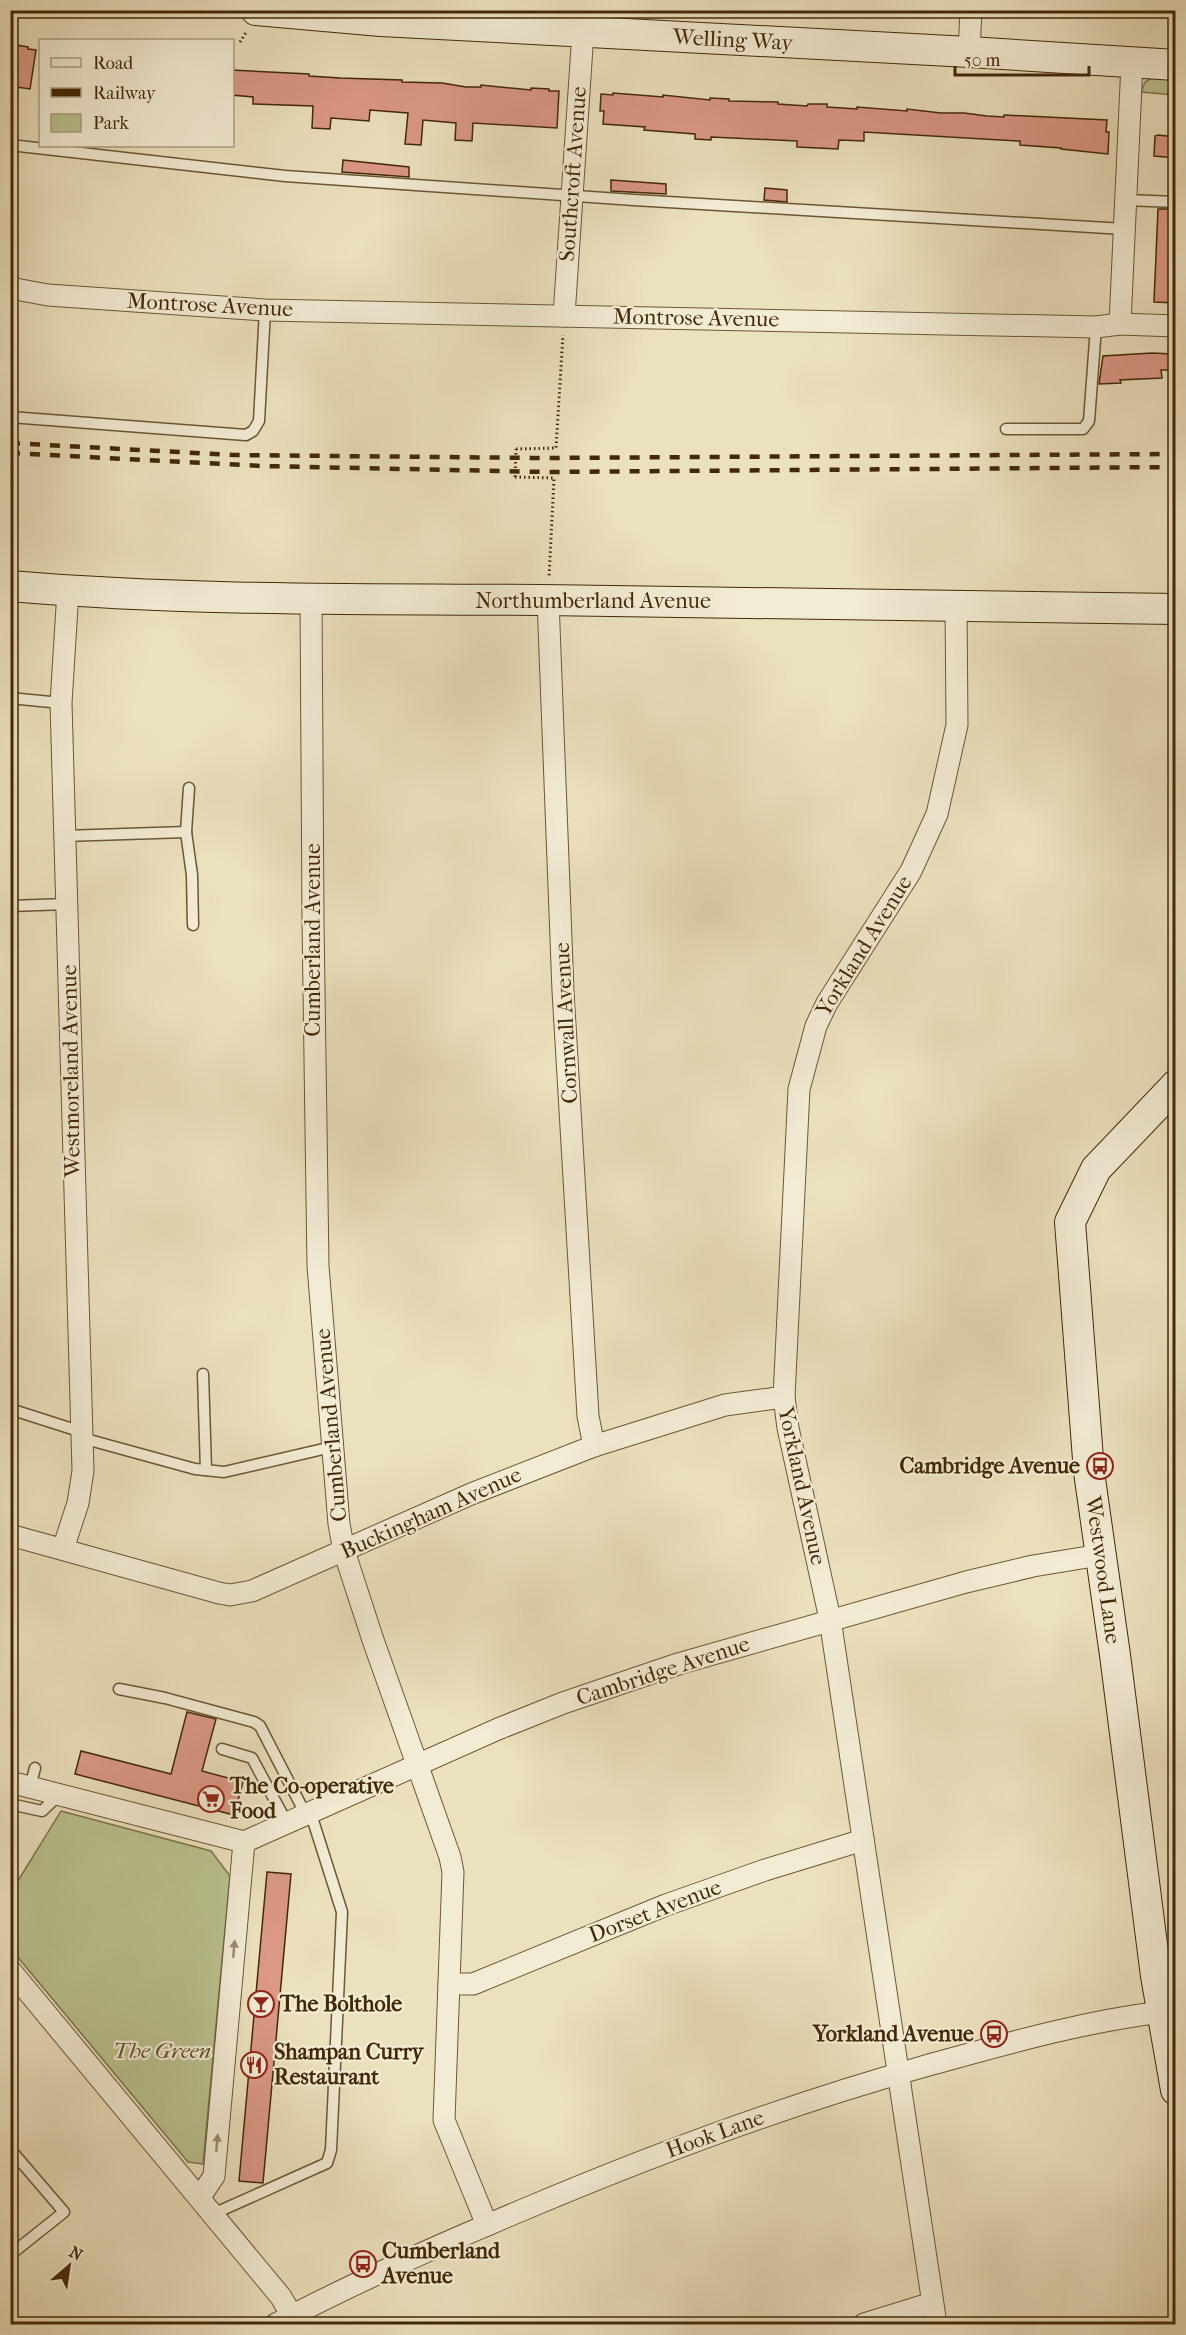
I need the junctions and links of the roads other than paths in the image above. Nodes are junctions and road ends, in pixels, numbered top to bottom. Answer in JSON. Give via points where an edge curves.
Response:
{"nodes":[{"id":1,"x":971,"y":10,"type":"edge"},
{"id":2,"x":273,"y":11,"type":"edge"},
{"id":3,"x":583,"y":32,"type":"junction"},
{"id":4,"x":969,"y":52,"type":"junction"},
{"id":5,"x":1132,"y":63,"type":"junction"},
{"id":6,"x":1176,"y":65,"type":"edge"},
{"id":7,"x":10,"y":145,"type":"edge"},
{"id":8,"x":572,"y":195,"type":"junction"},
{"id":9,"x":1125,"y":200,"type":"junction"},
{"id":10,"x":1176,"y":202,"type":"edge"},
{"id":11,"x":1124,"y":229,"type":"junction"},
{"id":12,"x":10,"y":288,"type":"edge"},
{"id":13,"x":265,"y":310,"type":"junction"},
{"id":14,"x":564,"y":315,"type":"junction"},
{"id":15,"x":1120,"y":324,"type":"junction"},
{"id":16,"x":1176,"y":326,"type":"edge"},
{"id":17,"x":1096,"y":327,"type":"junction"},
{"id":18,"x":10,"y":417,"type":"edge"},
{"id":19,"x":1006,"y":429,"type":"dead end"},
{"id":20,"x":10,"y":586,"type":"edge"},
{"id":21,"x":68,"y":591,"type":"junction"},
{"id":22,"x":311,"y":599,"type":"junction"},
{"id":23,"x":548,"y":600,"type":"junction"},
{"id":24,"x":957,"y":604,"type":"junction"},
{"id":25,"x":1176,"y":609,"type":"edge"},
{"id":26,"x":10,"y":698,"type":"edge"},
{"id":27,"x":61,"y":703,"type":"junction"},
{"id":28,"x":189,"y":788,"type":"dead end"},
{"id":29,"x":186,"y":832,"type":"junction"},
{"id":30,"x":64,"y":836,"type":"junction"},
{"id":31,"x":67,"y":904,"type":"junction"},
{"id":32,"x":10,"y":906,"type":"edge"},
{"id":33,"x":193,"y":925,"type":"dead end"},
{"id":34,"x":1176,"y":1085,"type":"edge"},
{"id":35,"x":202,"y":1374,"type":"dead end"},
{"id":36,"x":784,"y":1397,"type":"junction"},
{"id":37,"x":10,"y":1409,"type":"edge"},
{"id":38,"x":82,"y":1435,"type":"junction"},
{"id":39,"x":594,"y":1446,"type":"junction"},
{"id":40,"x":332,"y":1447,"type":"junction"},
{"id":41,"x":206,"y":1470,"type":"junction"},
{"id":42,"x":10,"y":1535,"type":"edge"},
{"id":43,"x":63,"y":1549,"type":"junction"},
{"id":44,"x":344,"y":1551,"type":"junction"},
{"id":45,"x":1100,"y":1555,"type":"junction"},
{"id":46,"x":830,"y":1619,"type":"junction"},
{"id":47,"x":119,"y":1689,"type":"dead end"},
{"id":48,"x":222,"y":1749,"type":"dead end"},
{"id":49,"x":417,"y":1763,"type":"junction"},
{"id":50,"x":25,"y":1779,"type":"edge"},
{"id":51,"x":60,"y":1794,"type":"junction"},
{"id":52,"x":10,"y":1804,"type":"edge"},
{"id":53,"x":300,"y":1815,"type":"junction"},
{"id":54,"x":863,"y":1840,"type":"junction"},
{"id":55,"x":244,"y":1842,"type":"junction"},
{"id":56,"x":10,"y":1970,"type":"edge"},
{"id":57,"x":449,"y":1983,"type":"junction"},
{"id":58,"x":1169,"y":2011,"type":"edge"},
{"id":59,"x":898,"y":2074,"type":"junction"},
{"id":60,"x":1176,"y":2090,"type":"edge"},
{"id":61,"x":10,"y":2149,"type":"edge"},
{"id":62,"x":200,"y":2197,"type":"junction"},
{"id":63,"x":213,"y":2214,"type":"junction"},
{"id":64,"x":487,"y":2225,"type":"junction"},
{"id":65,"x":10,"y":2255,"type":"edge"},
{"id":66,"x":932,"y":2303,"type":"junction"},
{"id":67,"x":284,"y":2320,"type":"edge"},
{"id":68,"x":864,"y":2325,"type":"edge"},
{"id":69,"x":936,"y":2325,"type":"edge"}],
"edges":[{"from":1,"to":4,"type":"street"},
{"from":2,"to":3,"type":"street","name":"Welling Way"},
{"from":3,"to":4,"type":"street","name":"Welling Way"},
{"from":3,"to":8,"type":"street","name":"Southcroft Avenue"},
{"from":4,"to":5,"type":"street","name":"Welling Way"},
{"from":5,"to":6,"type":"street","name":"Welling Way"},
{"from":5,"to":9,"type":"street"},
{"from":7,"to":8,"type":"lane","via":[[285,176]]},
{"from":8,"to":11,"type":"lane"},
{"from":8,"to":14,"type":"street","name":"Southcroft Avenue"},
{"from":9,"to":10,"type":"lane"},
{"from":9,"to":11,"type":"street"},
{"from":11,"to":15,"type":"street"},
{"from":12,"to":13,"type":"street","name":"Montrose Avenue","via":[[48,296]]},
{"from":13,"to":14,"type":"street","name":"Montrose Avenue"},
{"from":13,"to":18,"type":"lane","via":[[259,421],[246,435]]},
{"from":14,"to":17,"type":"street","name":"Montrose Avenue"},
{"from":15,"to":16,"type":"street","name":"Montrose Avenue"},
{"from":15,"to":17,"type":"street","name":"Montrose Avenue"},
{"from":17,"to":19,"type":"lane","via":[[1089,421],[1083,429]]},
{"from":20,"to":21,"type":"street","name":"Northumberland Avenue"},
{"from":21,"to":22,"type":"street","name":"Northumberland Avenue"},
{"from":21,"to":27,"type":"street","name":"Westmoreland Avenue"},
{"from":22,"to":23,"type":"street","name":"Northumberland Avenue"},
{"from":22,"to":40,"type":"street","name":"Cumberland Avenue","via":[[318,1266]]},
{"from":23,"to":24,"type":"street","name":"Northumberland Avenue"},
{"from":23,"to":39,"type":"street","name":"Cornwall Avenue","via":[[563,991],[588,1416]]},
{"from":24,"to":25,"type":"street","name":"Northumberland Avenue"},
{"from":24,"to":36,"type":"street","name":"Yorkland Avenue","via":[[957,725],[938,814],[911,870],[827,1004],[816,1026],[799,1089]]},
{"from":26,"to":27,"type":"lane"},
{"from":27,"to":30,"type":"street","name":"Westmoreland Avenue"},
{"from":28,"to":29,"type":"lane"},
{"from":29,"to":30,"type":"lane"},
{"from":29,"to":33,"type":"lane"},
{"from":30,"to":31,"type":"street","name":"Westmoreland Avenue"},
{"from":31,"to":32,"type":"lane"},
{"from":31,"to":38,"type":"street","name":"Westmoreland Avenue"},
{"from":34,"to":45,"type":"street","name":"Westwood Lane","via":[[1096,1169],[1070,1222],[1089,1472]]},
{"from":35,"to":41,"type":"lane"},
{"from":36,"to":39,"type":"street","name":"Buckingham Avenue","via":[[725,1405]]},
{"from":36,"to":46,"type":"street","name":"Yorkland Avenue"},
{"from":37,"to":38,"type":"lane"},
{"from":38,"to":41,"type":"lane"},
{"from":38,"to":43,"type":"street","name":"Westmoreland Avenue","via":[[81,1485]]},
{"from":39,"to":44,"type":"street","name":"Buckingham Avenue","via":[[471,1494]]},
{"from":40,"to":41,"type":"lane","via":[[224,1472]]},
{"from":40,"to":44,"type":"street","name":"Cumberland Avenue"},
{"from":42,"to":43,"type":"street","name":"Buckingham Avenue"},
{"from":43,"to":44,"type":"street","name":"Buckingham Avenue","via":[[230,1595],[252,1590]]},
{"from":44,"to":49,"type":"street","name":"Cumberland Avenue"},
{"from":45,"to":46,"type":"street","name":"Cambridge Avenue","via":[[1033,1566]]},
{"from":45,"to":58,"type":"street","name":"Westwood Lane"},
{"from":46,"to":49,"type":"street","name":"Cambridge Avenue","via":[[678,1664],[563,1704]]},
{"from":46,"to":54,"type":"street","name":"Yorkland Avenue"},
{"from":47,"to":53,"type":"lane","via":[[260,1726]]},
{"from":48,"to":53,"type":"lane","via":[[252,1758]]},
{"from":49,"to":53,"type":"street","name":"Cambridge Avenue"},
{"from":49,"to":57,"type":"street","name":"Cumberland Avenue","via":[[453,1872]]},
{"from":50,"to":51,"type":"street"},
{"from":51,"to":52,"type":"lane","via":[[42,1811]]},
{"from":51,"to":55,"type":"street"},
{"from":53,"to":55,"type":"street","name":"Cambridge Avenue"},
{"from":53,"to":63,"type":"lane","via":[[342,1912],[331,2150],[327,2163]]},
{"from":54,"to":57,"type":"street","name":"Dorset Avenue","via":[[666,1905],[473,1984]]},
{"from":54,"to":59,"type":"street","name":"Yorkland Avenue"},
{"from":62,"to":55,"type":"street","one_way":true,"via":[[214,2176]]},
{"from":56,"to":62,"type":"street"},
{"from":57,"to":64,"type":"street","name":"Cumberland Avenue","via":[[444,2120]]},
{"from":58,"to":59,"type":"street","name":"Hook Lane","via":[[1045,2033]]},
{"from":58,"to":60,"type":"street","name":"Westwood Lane"},
{"from":59,"to":64,"type":"street","name":"Hook Lane","via":[[688,2143]]},
{"from":59,"to":66,"type":"street","name":"Yorkland Avenue"},
{"from":61,"to":65,"type":"lane","via":[[64,2212]]},
{"from":62,"to":63,"type":"street"},
{"from":63,"to":67,"type":"street","via":[[281,2297]]},
{"from":64,"to":67,"type":"street","name":"Hook Lane"},
{"from":66,"to":68,"type":"street"},
{"from":66,"to":69,"type":"street","name":"Yorkland Avenue"}]}
